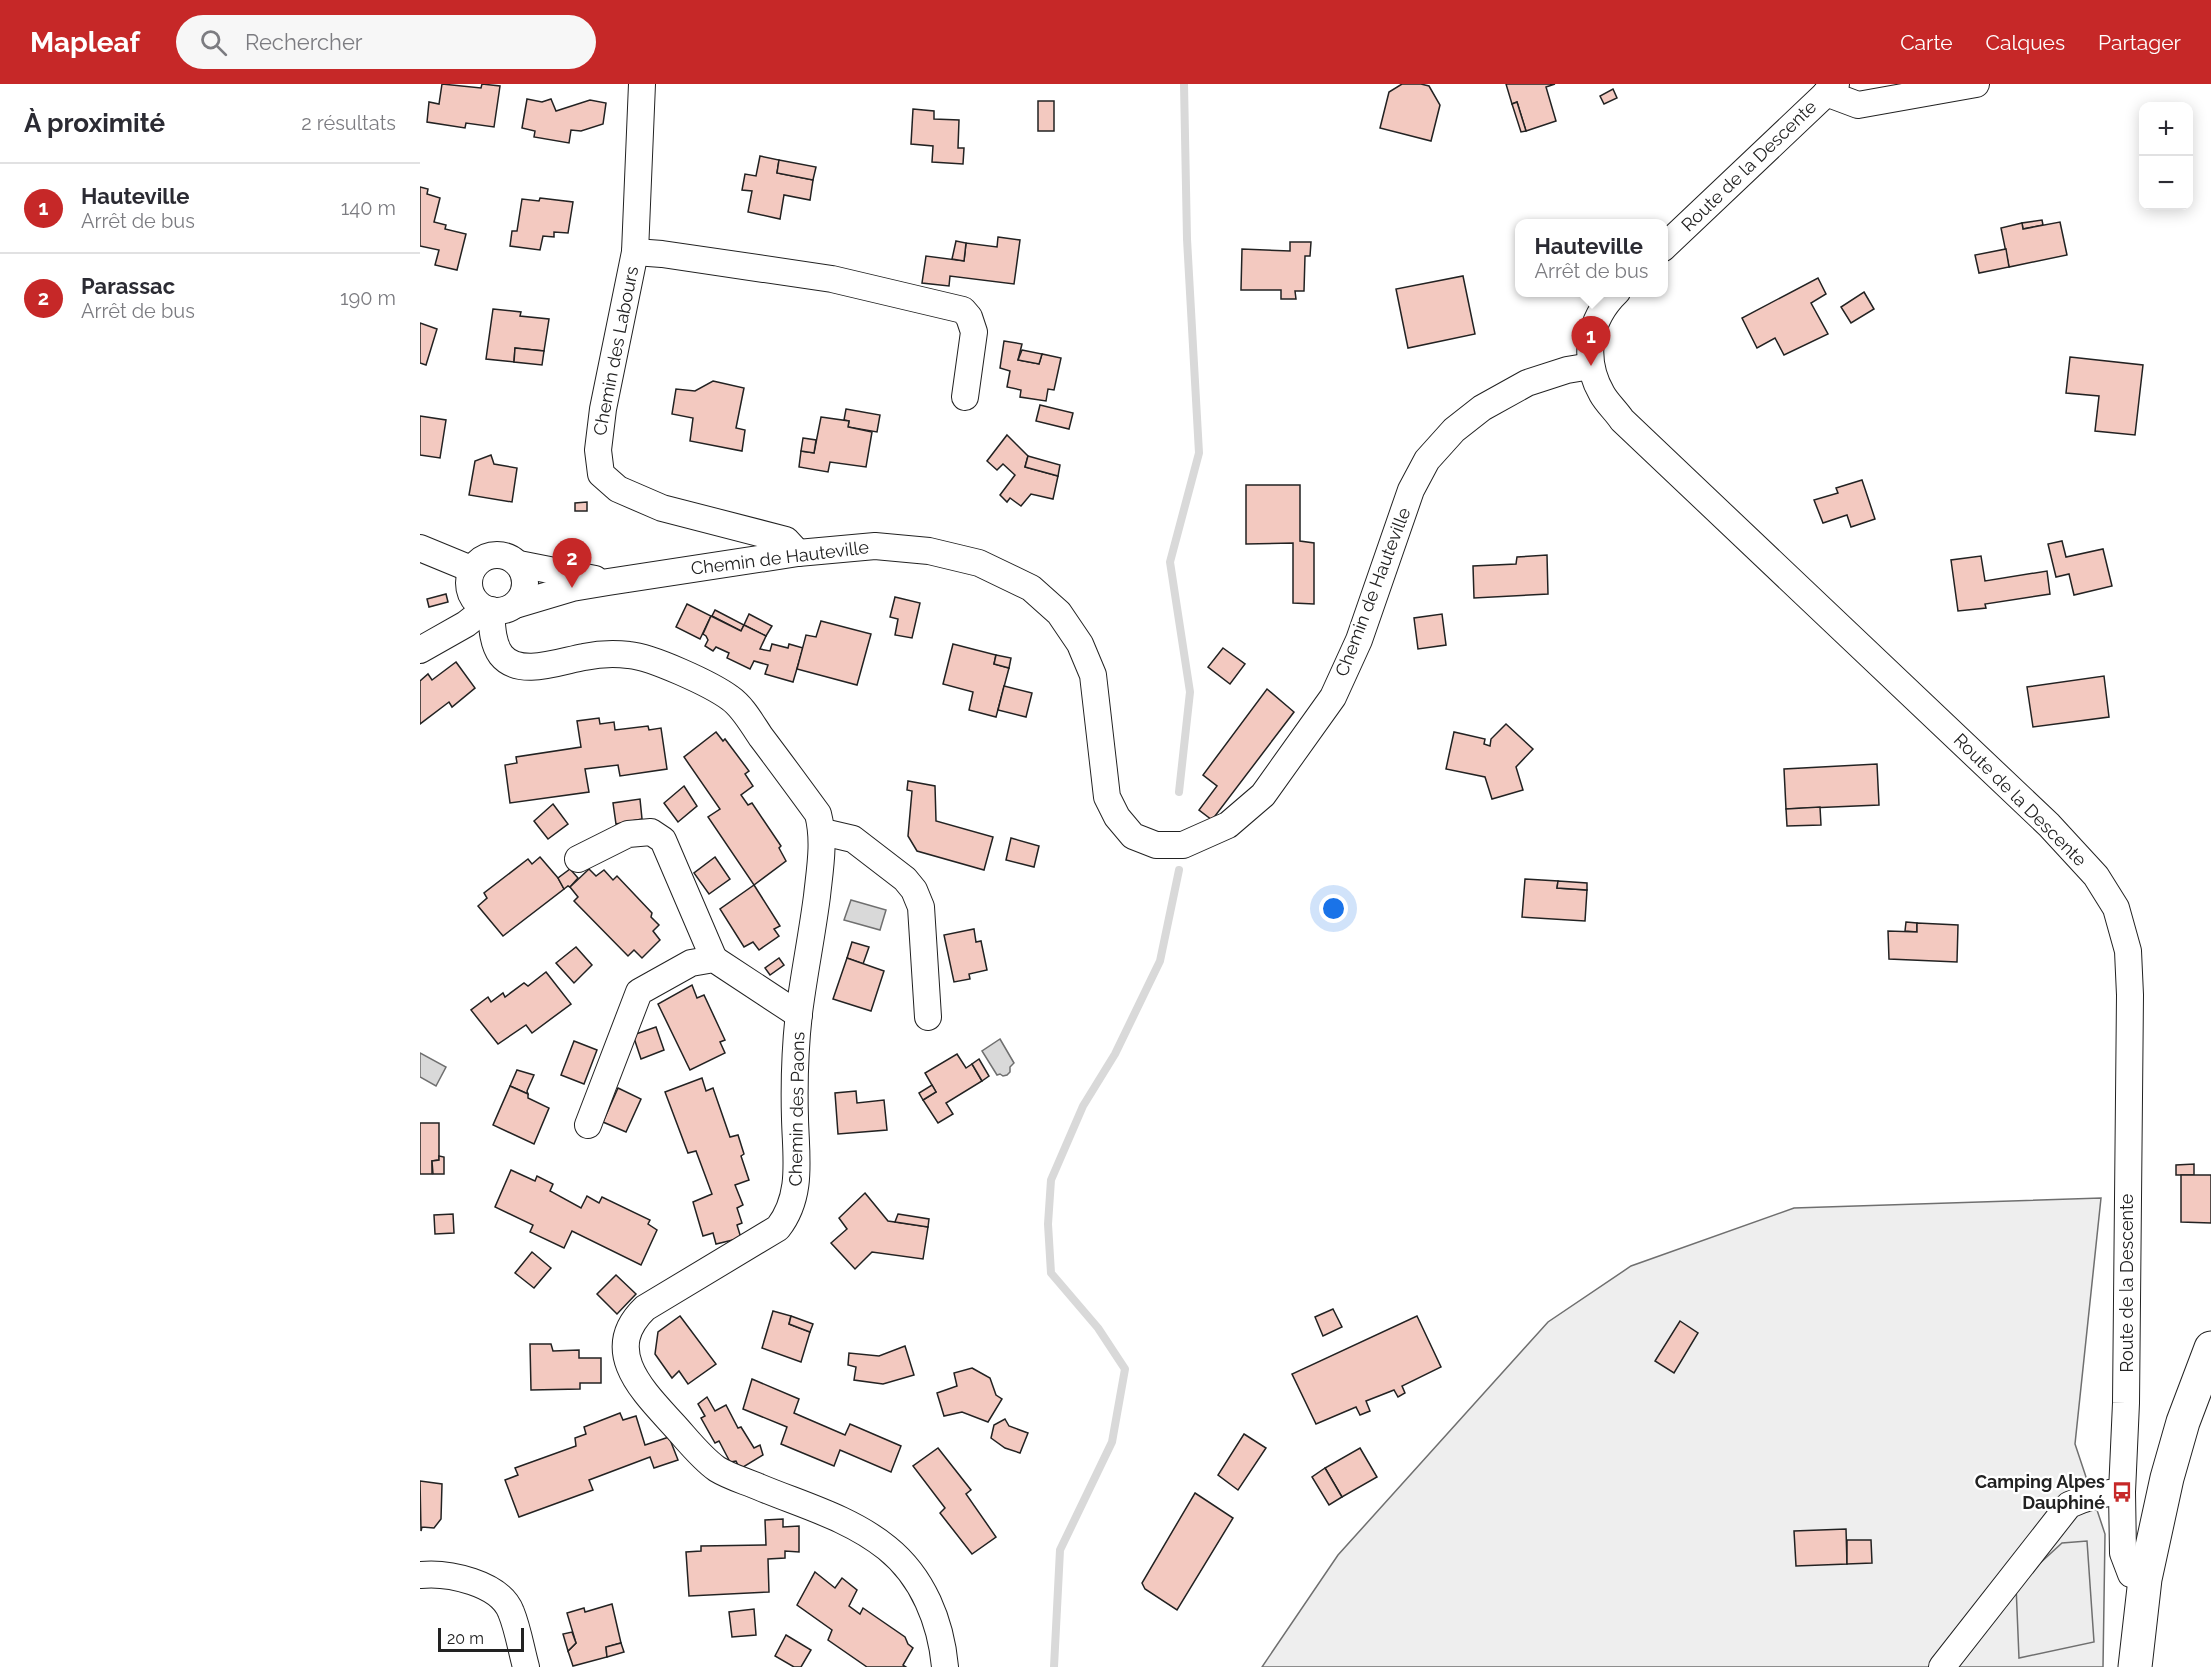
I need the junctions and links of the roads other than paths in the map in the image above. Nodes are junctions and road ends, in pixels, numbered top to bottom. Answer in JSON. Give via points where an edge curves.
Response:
{"nodes":[{"id":1,"x":642,"y":84,"type":"edge"},
{"id":2,"x":1976,"y":84,"type":"edge"},
{"id":3,"x":1831,"y":88,"type":"edge"},
{"id":4,"x":1668,"y":243,"type":"edge"},
{"id":5,"x":635,"y":252,"type":"junction"},
{"id":6,"x":1612,"y":297,"type":"edge"},
{"id":7,"x":1591,"y":366,"type":"junction"},
{"id":8,"x":965,"y":397,"type":"dead end"},
{"id":9,"x":420,"y":548,"type":"edge"},
{"id":10,"x":798,"y":553,"type":"junction"},
{"id":11,"x":519,"y":564,"type":"junction"},
{"id":12,"x":471,"y":569,"type":"junction"},
{"id":13,"x":608,"y":582,"type":"junction"},
{"id":14,"x":497,"y":608,"type":"junction"},
{"id":15,"x":420,"y":650,"type":"edge"},
{"id":16,"x":823,"y":832,"type":"junction"},
{"id":17,"x":578,"y":859,"type":"dead end"},
{"id":18,"x":714,"y":959,"type":"junction"},
{"id":19,"x":799,"y":1015,"type":"junction"},
{"id":20,"x":928,"y":1017,"type":"dead end"},
{"id":21,"x":588,"y":1125,"type":"dead end"},
{"id":22,"x":2211,"y":1348,"type":"edge"},
{"id":23,"x":2122,"y":1492,"type":"junction"},
{"id":24,"x":420,"y":1575,"type":"edge"},
{"id":25,"x":2145,"y":1579,"type":"junction"},
{"id":26,"x":526,"y":1667,"type":"edge"},
{"id":27,"x":945,"y":1667,"type":"edge"},
{"id":28,"x":1942,"y":1667,"type":"edge"},
{"id":29,"x":2135,"y":1667,"type":"edge"}],
"edges":[{"from":1,"to":5,"type":"street","name":"Chemin des Labours"},
{"from":2,"to":3,"type":"street","via":[[1858,105]]},
{"from":3,"to":4,"type":"street","name":"Route de la Descente"},
{"from":5,"to":8,"type":"street","via":[[832,279],[963,310],[974,332]]},
{"from":5,"to":10,"type":"street","name":"Chemin des Labours","via":[[603,409],[598,450],[601,474],[618,489],[662,508],[786,540]]},
{"from":6,"to":7,"type":"street","name":"Route de la Descente","via":[[1593,326],[1589,344]]},
{"from":7,"to":10,"type":"street","name":"Chemin de Hauteville","via":[[1527,383],[1482,408],[1454,430],[1427,460],[1411,490],[1359,640],[1333,697],[1263,795],[1227,825],[1184,845],[1156,845],[1133,836],[1117,817],[1107,797],[1093,675],[1080,644],[1059,613],[1031,588],[979,563],[929,551],[875,546]]},
{"from":7,"to":23,"type":"street","name":"Route de la Descente","via":[[1602,395],[1622,420],[2049,825],[2096,876],[2116,908],[2128,951],[2130,995]]},
{"from":9,"to":12,"type":"street"},
{"from":10,"to":13,"type":"street","name":"Chemin de Hauteville"},
{"from":11,"to":12,"type":"street","via":[[501,554],[482,558]]},
{"from":11,"to":13,"type":"street","name":"Chemin de Hauteville"},
{"from":11,"to":14,"type":"street","via":[[525,590]]},
{"from":12,"to":14,"type":"street","via":[[471,596]]},
{"from":13,"to":14,"type":"street","name":"Chemin de Hauteville"},
{"from":14,"to":15,"type":"street","name":"Chemin de Hauteville"},
{"from":14,"to":16,"type":"street","name":"Chemin des Paons","via":[[492,631],[501,655],[513,663],[543,666],[585,656],[630,655],[652,659],[730,698],[818,814]]},
{"from":16,"to":19,"type":"street","name":"Chemin des Paons"},
{"from":16,"to":20,"type":"street","via":[[853,839],[905,879],[914,891],[921,907]]},
{"from":17,"to":18,"type":"street","via":[[628,834],[651,832],[663,840]]},
{"from":18,"to":19,"type":"street"},
{"from":18,"to":21,"type":"street","via":[[691,963],[639,992]]},
{"from":19,"to":27,"type":"street","name":"Chemin des Paons","via":[[796,1186],[788,1216],[761,1240],[645,1308],[634,1318],[627,1333],[627,1360],[644,1392],[715,1467],[861,1531],[907,1567],[937,1620]]},
{"from":22,"to":25,"type":"main road","via":[[2179,1433]]},
{"from":23,"to":25,"type":"street","name":"Route de la Descente","via":[[2122,1553],[2131,1574]]},
{"from":23,"to":28,"type":"street","via":[[2089,1496],[2069,1505]]},
{"from":24,"to":26,"type":"street","via":[[466,1579],[495,1593],[511,1610]]},
{"from":25,"to":29,"type":"main road"}]}
